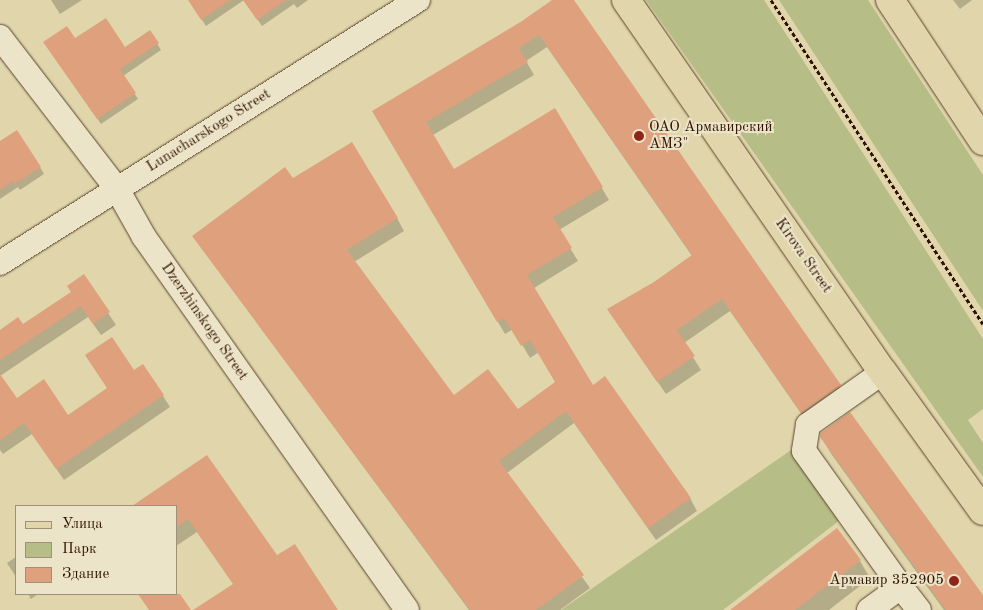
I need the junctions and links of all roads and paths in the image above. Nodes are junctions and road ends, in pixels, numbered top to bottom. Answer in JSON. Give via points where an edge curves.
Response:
{"nodes":[{"id":1,"x":418,"y":0,"type":"edge"},
{"id":2,"x":626,"y":0,"type":"edge"},
{"id":3,"x":771,"y":0,"type":"edge"},
{"id":4,"x":890,"y":0,"type":"edge"},
{"id":5,"x":0,"y":37,"type":"edge"},
{"id":6,"x":983,"y":141,"type":"edge"},
{"id":7,"x":117,"y":189,"type":"junction"},
{"id":8,"x":0,"y":263,"type":"edge"},
{"id":9,"x":983,"y":324,"type":"edge"},
{"id":10,"x":883,"y":372,"type":"junction"},
{"id":11,"x":983,"y":511,"type":"edge"},
{"id":12,"x":902,"y":587,"type":"junction"},
{"id":13,"x":407,"y":610,"type":"edge"},
{"id":14,"x":869,"y":610,"type":"edge"},
{"id":15,"x":919,"y":610,"type":"edge"}],
"edges":[{"from":1,"to":7,"type":"street","name":"Lunacharskogo Street"},
{"from":2,"to":10,"type":"main road","name":"Kirova Street"},
{"from":3,"to":9,"type":"path"},
{"from":4,"to":6,"type":"main road"},
{"from":5,"to":7,"type":"street","name":"Dzerzhinskogo Street"},
{"from":7,"to":8,"type":"street","name":"Lunacharskogo Street"},
{"from":7,"to":13,"type":"street","name":"Dzerzhinskogo Street","via":[[144,237]]},
{"from":10,"to":11,"type":"main road","name":"Kirova Street"},
{"from":10,"to":12,"type":"street","via":[[808,425],[804,451]]},
{"from":12,"to":14,"type":"street"},
{"from":12,"to":15,"type":"street"}]}
